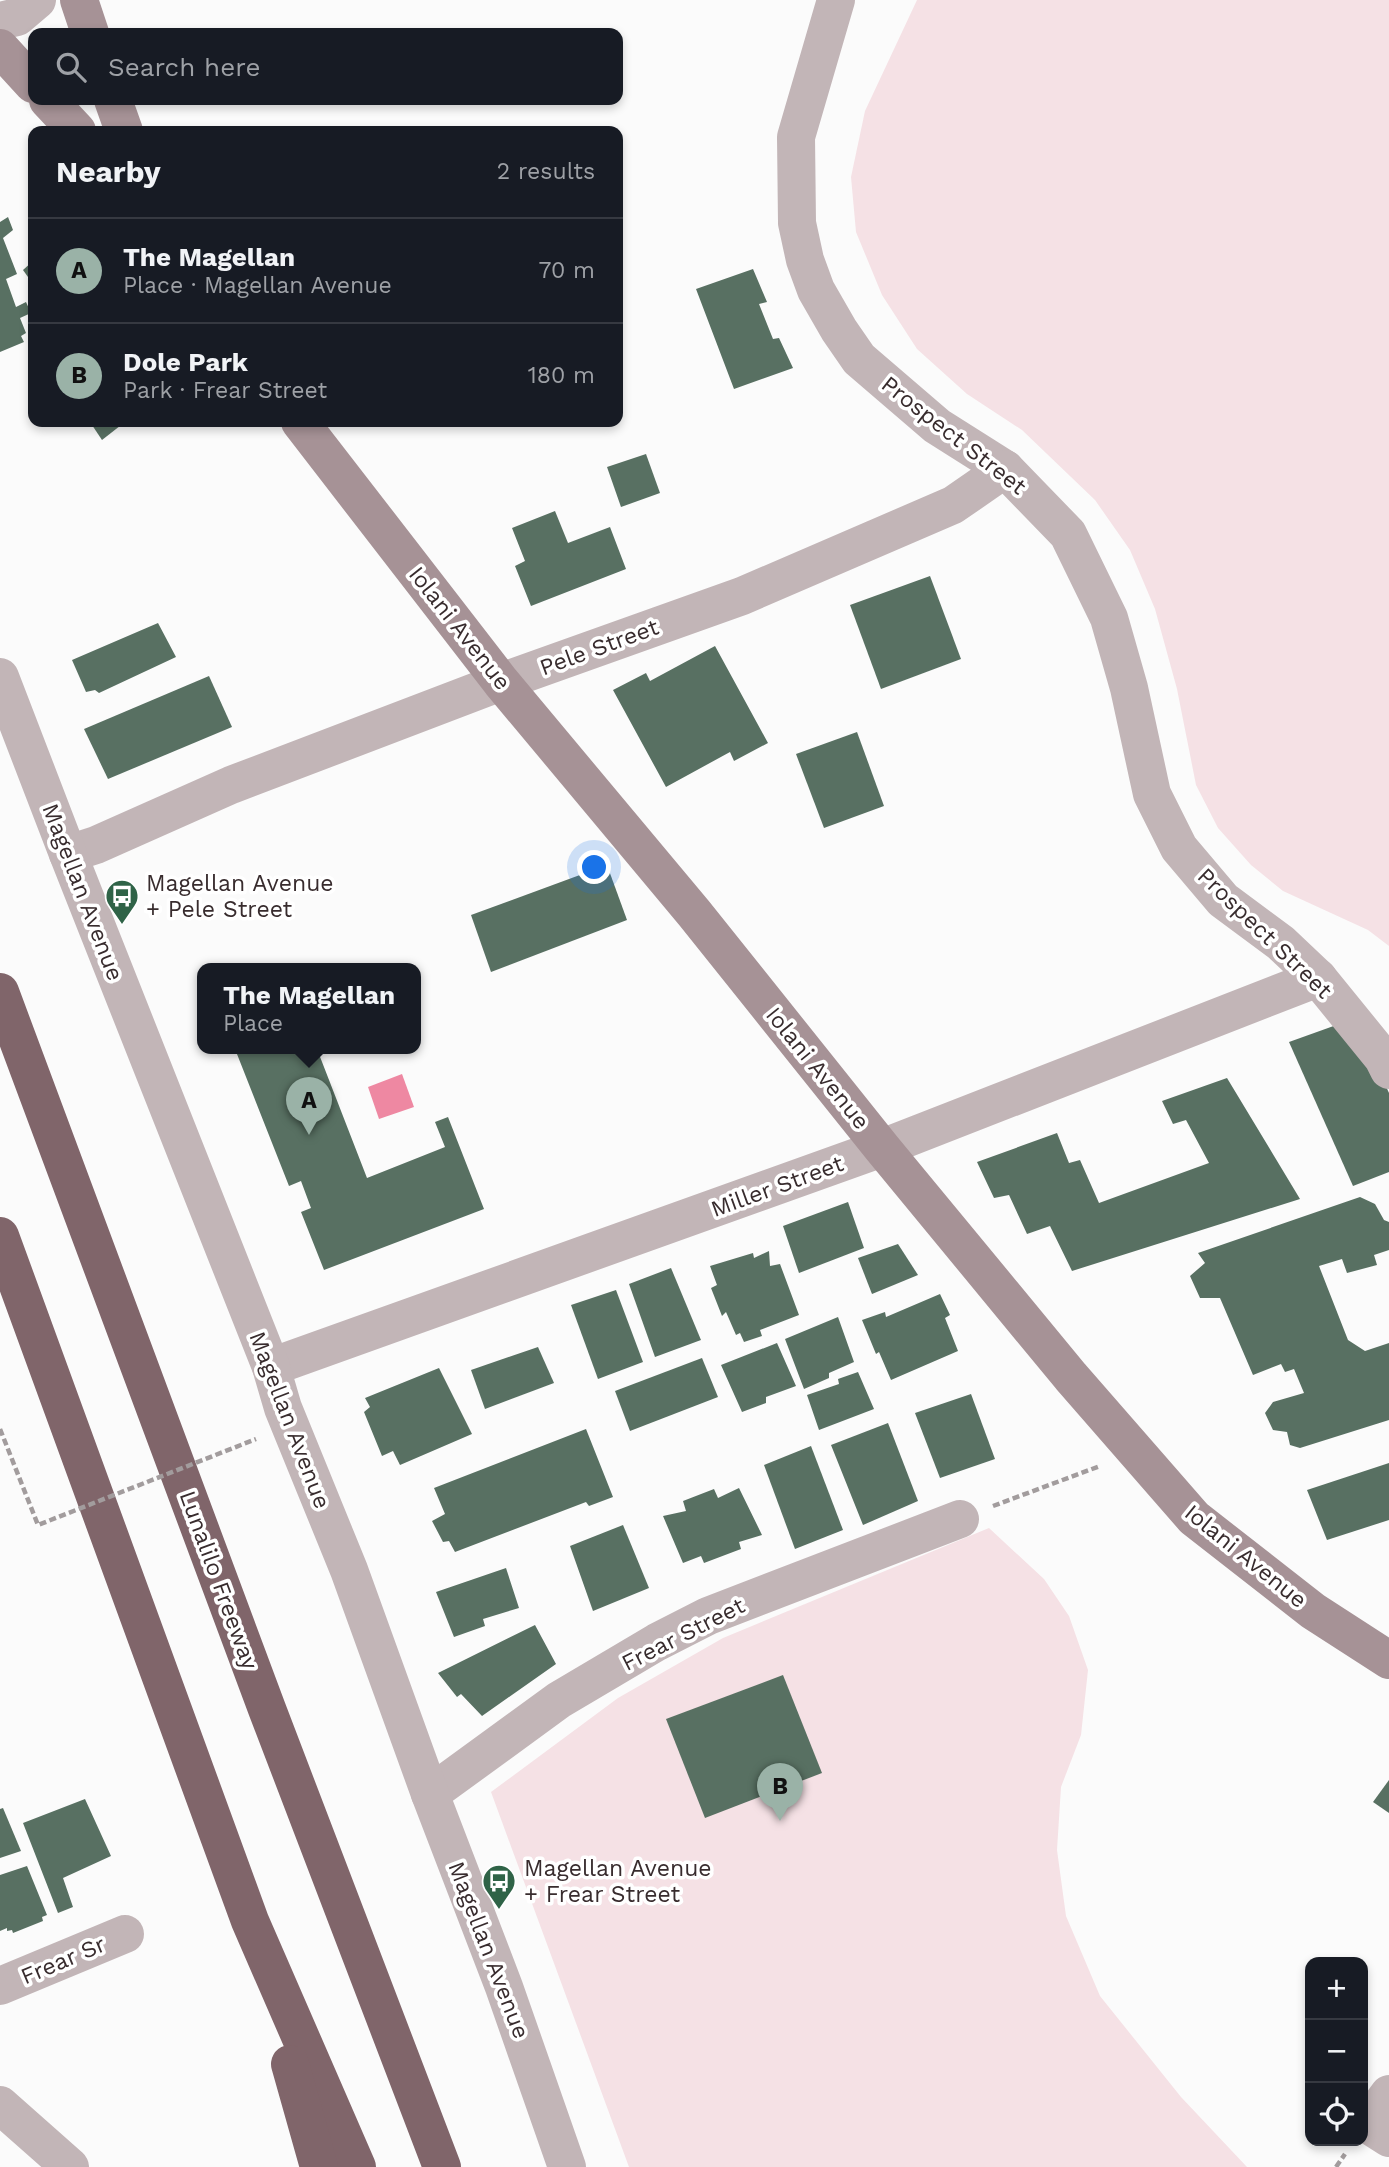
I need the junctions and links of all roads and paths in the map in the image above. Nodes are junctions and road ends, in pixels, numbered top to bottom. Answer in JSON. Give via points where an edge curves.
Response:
{"nodes":[{"id":1,"x":37,"y":0,"type":"edge"},
{"id":2,"x":79,"y":0,"type":"edge"},
{"id":3,"x":836,"y":0,"type":"edge"},
{"id":4,"x":0,"y":21,"type":"edge"},
{"id":5,"x":88,"y":28,"type":"edge"},
{"id":6,"x":0,"y":48,"type":"edge"},
{"id":7,"x":28,"y":79,"type":"edge"},
{"id":8,"x":53,"y":105,"type":"edge"},
{"id":9,"x":115,"y":105,"type":"edge"},
{"id":10,"x":72,"y":126,"type":"edge"},
{"id":11,"x":122,"y":126,"type":"edge"},
{"id":12,"x":304,"y":427,"type":"edge"},
{"id":13,"x":1005,"y":469,"type":"junction"},
{"id":14,"x":0,"y":677,"type":"edge"},
{"id":15,"x":501,"y":682,"type":"junction"},
{"id":16,"x":68,"y":854,"type":"junction"},
{"id":17,"x":1318,"y":978,"type":"junction"},
{"id":18,"x":0,"y":992,"type":"edge"},
{"id":19,"x":1389,"y":1070,"type":"edge"},
{"id":20,"x":882,"y":1149,"type":"junction"},
{"id":21,"x":0,"y":1236,"type":"edge"},
{"id":22,"x":271,"y":1367,"type":"junction"},
{"id":23,"x":0,"y":1429,"type":"edge"},
{"id":24,"x":256,"y":1440,"type":"dead end"},
{"id":25,"x":1137,"y":1451,"type":"junction"},
{"id":26,"x":960,"y":1519,"type":"joint"},
{"id":27,"x":1389,"y":1660,"type":"edge"},
{"id":28,"x":430,"y":1794,"type":"junction"},
{"id":29,"x":250,"y":1921,"type":"junction"},
{"id":30,"x":125,"y":1934,"type":"dead end"},
{"id":31,"x":0,"y":1986,"type":"edge"},
{"id":32,"x":0,"y":2105,"type":"edge"},
{"id":33,"x":70,"y":2167,"type":"edge"},
{"id":34,"x":319,"y":2167,"type":"edge"},
{"id":35,"x":357,"y":2167,"type":"edge"},
{"id":36,"x":442,"y":2167,"type":"edge"},
{"id":37,"x":567,"y":2167,"type":"edge"}],
"edges":[{"from":1,"to":4,"type":"street","via":[[17,17]]},
{"from":2,"to":5,"type":"main road"},
{"from":3,"to":13,"type":"street","name":"Prospect Street","via":[[796,137],[797,223],[805,260],[816,290],[859,359],[937,426]]},
{"from":6,"to":7,"type":"main road"},
{"from":8,"to":10,"type":"main road"},
{"from":9,"to":11,"type":"main road"},
{"from":12,"to":15,"type":"main road","name":"Iolani Avenue"},
{"from":13,"to":15,"type":"street","name":"Pele Street","via":[[953,505],[742,596]]},
{"from":13,"to":17,"type":"street","name":"Prospect Street","via":[[1069,534],[1109,618],[1152,794],[1179,848],[1223,900],[1282,943]]},
{"from":14,"to":16,"type":"street","name":"Magellan Avenue"},
{"from":15,"to":16,"type":"street","name":"Pele Street","via":[[231,785]]},
{"from":15,"to":20,"type":"main road","name":"Iolani Avenue","via":[[694,913]]},
{"from":16,"to":22,"type":"street","name":"Magellan Avenue"},
{"from":17,"to":19,"type":"street","name":"Prospect Street"},
{"from":17,"to":20,"type":"street","name":"Miller Street"},
{"from":18,"to":36,"type":"highway","name":"Lunalilo Freeway"},
{"from":20,"to":22,"type":"street","name":"Miller Street"},
{"from":20,"to":25,"type":"main road","name":"Iolani Avenue"},
{"from":21,"to":29,"type":"highway"},
{"from":22,"to":28,"type":"street","name":"Magellan Avenue"},
{"from":23,"to":24,"type":"path","bridge":true,"via":[[38,1525]]},
{"from":25,"to":26,"type":"path"},
{"from":25,"to":27,"type":"main road","name":"Iolani Avenue","via":[[1194,1518],[1313,1611]]},
{"from":26,"to":28,"type":"street","name":"Frear Street","via":[[708,1616],[657,1642],[559,1700]]},
{"from":28,"to":37,"type":"street","name":"Magellan Avenue"},
{"from":29,"to":34,"type":"highway"},
{"from":29,"to":35,"type":"highway"},
{"from":30,"to":31,"type":"street","name":"Frear Sr"},
{"from":32,"to":33,"type":"street"}]}
